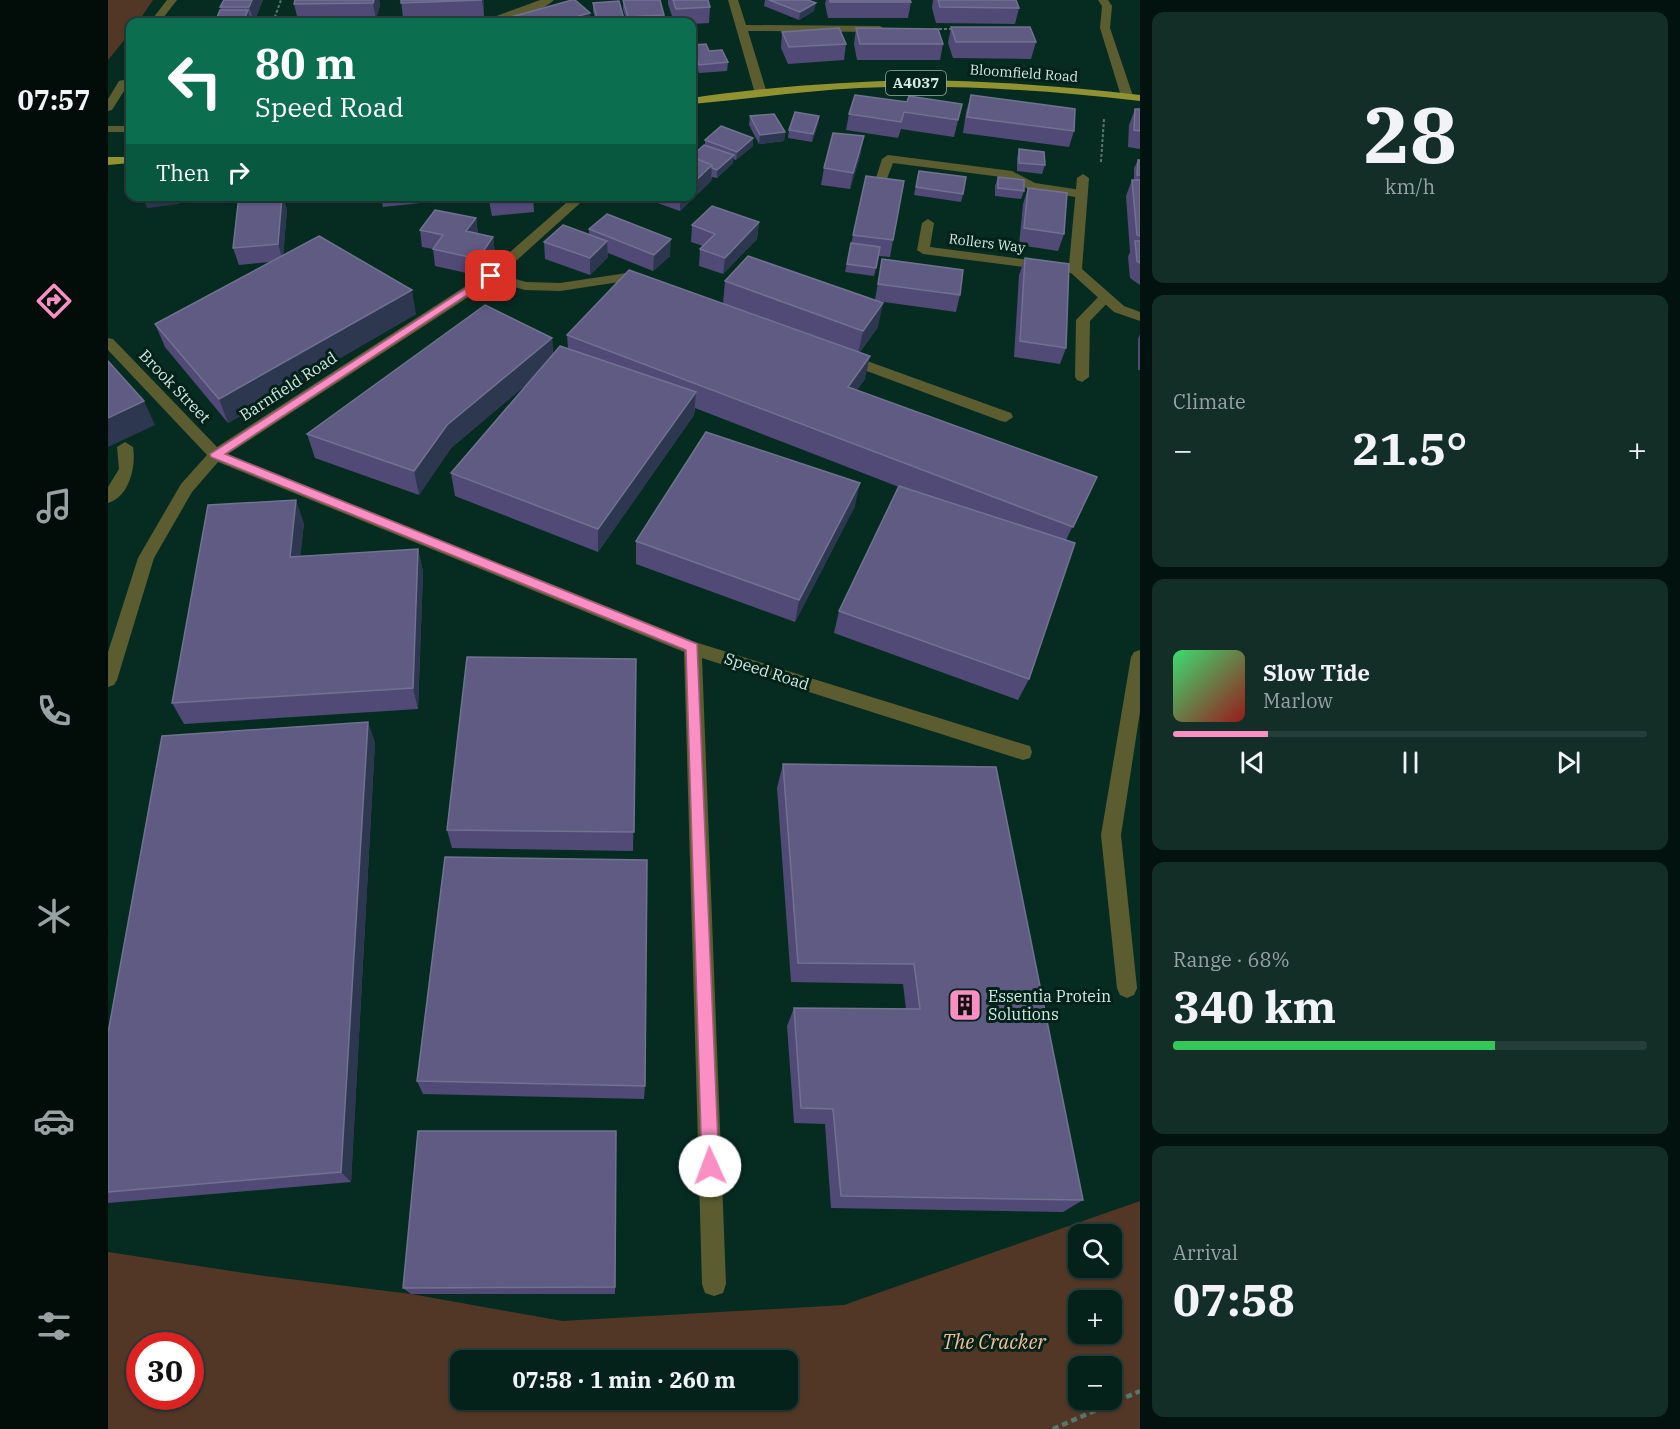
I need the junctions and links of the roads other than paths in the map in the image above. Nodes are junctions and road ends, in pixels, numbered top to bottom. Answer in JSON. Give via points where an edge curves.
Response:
{"nodes":[{"id":1,"x":172,"y":0,"type":"edge"},
{"id":2,"x":549,"y":0,"type":"edge"},
{"id":3,"x":733,"y":0,"type":"edge"},
{"id":4,"x":1103,"y":0,"type":"edge"},
{"id":5,"x":158,"y":18,"type":"edge"},
{"id":6,"x":502,"y":18,"type":"edge"},
{"id":7,"x":742,"y":28,"type":"junction"},
{"id":8,"x":909,"y":29,"type":"edge"},
{"id":9,"x":123,"y":83,"type":"dead end"},
{"id":10,"x":760,"y":90,"type":"junction"},
{"id":11,"x":1127,"y":96,"type":"junction"},
{"id":12,"x":1140,"y":98,"type":"edge"},
{"id":13,"x":696,"y":100,"type":"edge"},
{"id":14,"x":108,"y":108,"type":"edge"},
{"id":15,"x":108,"y":129,"type":"edge"},
{"id":16,"x":126,"y":129,"type":"edge"},
{"id":17,"x":126,"y":160,"type":"edge"},
{"id":18,"x":108,"y":161,"type":"edge"},
{"id":19,"x":1083,"y":178,"type":"road end"},
{"id":20,"x":881,"y":181,"type":"edge"},
{"id":21,"x":1081,"y":194,"type":"junction"},
{"id":22,"x":576,"y":201,"type":"edge"},
{"id":23,"x":928,"y":223,"type":"dead end"},
{"id":24,"x":1075,"y":270,"type":"junction"},
{"id":25,"x":491,"y":276,"type":"junction"},
{"id":26,"x":660,"y":289,"type":"edge"},
{"id":27,"x":1106,"y":297,"type":"junction"},
{"id":28,"x":1140,"y":317,"type":"edge"},
{"id":29,"x":108,"y":342,"type":"edge"},
{"id":30,"x":827,"y":351,"type":"edge"},
{"id":31,"x":1082,"y":377,"type":"dead end"},
{"id":32,"x":1006,"y":417,"type":"dead end"},
{"id":33,"x":125,"y":447,"type":"dead end"},
{"id":34,"x":216,"y":454,"type":"junction"},
{"id":35,"x":108,"y":497,"type":"edge"},
{"id":36,"x":693,"y":648,"type":"junction"},
{"id":37,"x":1140,"y":657,"type":"edge"},
{"id":38,"x":108,"y":680,"type":"edge"},
{"id":39,"x":1023,"y":752,"type":"dead end"},
{"id":40,"x":1127,"y":988,"type":"dead end"},
{"id":41,"x":714,"y":1284,"type":"dead end"}],
"edges":[{"from":1,"to":5,"type":"street"},
{"from":2,"to":6,"type":"street"},
{"from":3,"to":7,"type":"street"},
{"from":4,"to":11,"type":"street","via":[[1107,6],[1105,28]]},
{"from":7,"to":8,"type":"street"},
{"from":7,"to":10,"type":"street"},
{"from":9,"to":14,"type":"street"},
{"from":10,"to":11,"type":"main road","name":"Bloomfield Road","number":"A4037","via":[[942,83]]},
{"from":10,"to":13,"type":"main road","name":"Bloomfield Road","number":"A4037"},
{"from":11,"to":12,"type":"main road","name":"Bloomfield Road","number":"A4037"},
{"from":15,"to":16,"type":"street"},
{"from":17,"to":18,"type":"main road"},
{"from":19,"to":21,"type":"street"},
{"from":20,"to":21,"type":"street","via":[[888,159],[1012,175],[1032,186]]},
{"from":21,"to":24,"type":"street"},
{"from":22,"to":25,"type":"street","name":"Barnfield Road"},
{"from":23,"to":24,"type":"street","name":"Rollers Way","via":[[922,250]]},
{"from":24,"to":27,"type":"street"},
{"from":25,"to":26,"type":"street","via":[[525,286],[560,287],[627,277]]},
{"from":25,"to":34,"type":"street","name":"Barnfield Road"},
{"from":27,"to":28,"type":"street","via":[[1119,309]]},
{"from":27,"to":31,"type":"street","via":[[1083,320]]},
{"from":29,"to":34,"type":"street","name":"Brook Street"},
{"from":30,"to":32,"type":"street"},
{"from":33,"to":35,"type":"street","via":[[129,463],[125,477]]},
{"from":34,"to":36,"type":"street","name":"Speed Road"},
{"from":34,"to":38,"type":"street","name":"Barnfield Road","via":[[186,488],[146,558]]},
{"from":36,"to":39,"type":"street","name":"Speed Road"},
{"from":36,"to":41,"type":"street"},
{"from":37,"to":40,"type":"street","via":[[1111,835]]}]}
